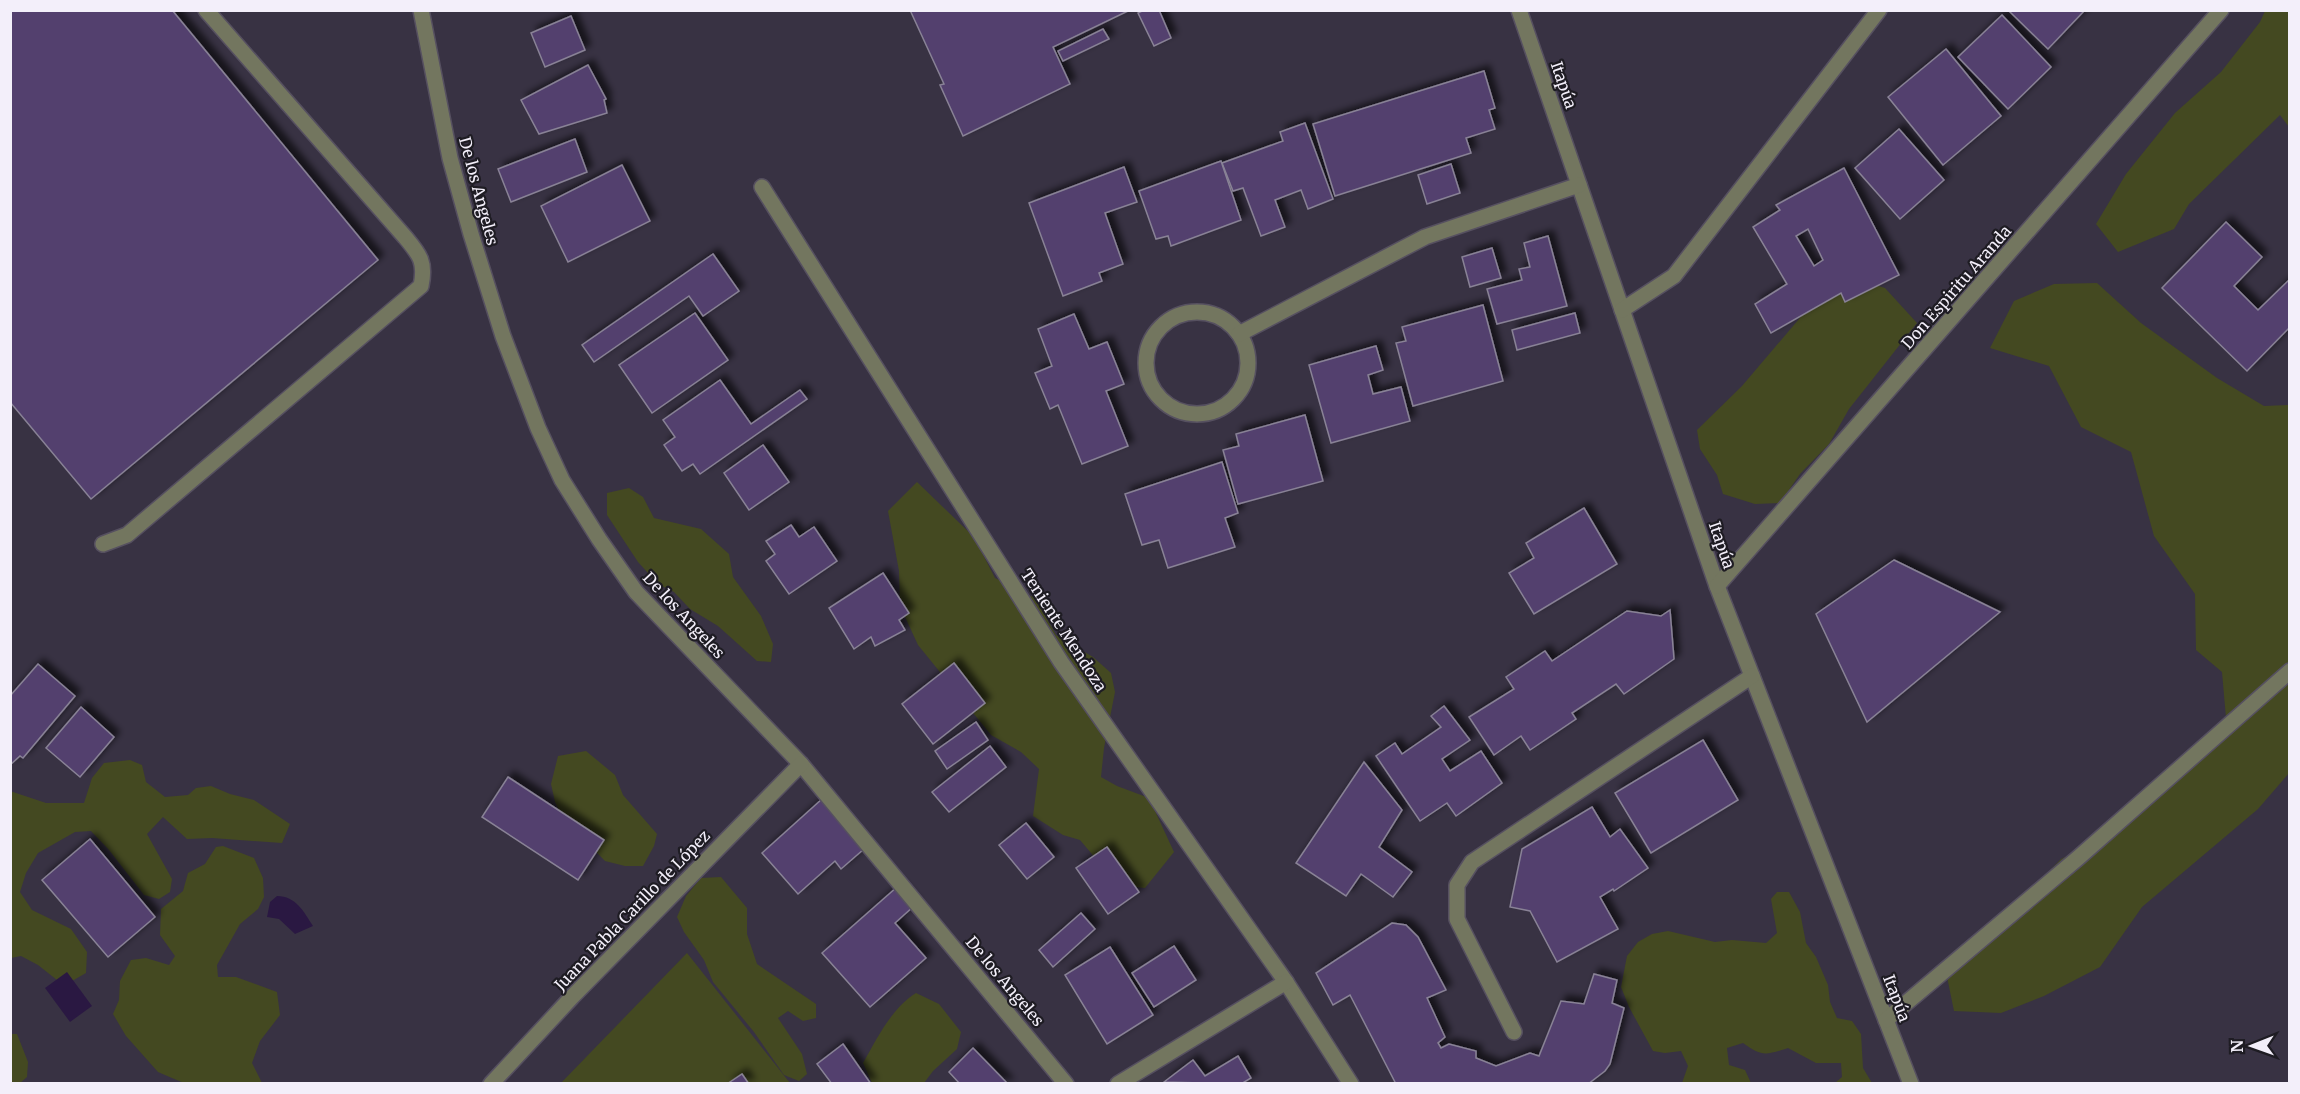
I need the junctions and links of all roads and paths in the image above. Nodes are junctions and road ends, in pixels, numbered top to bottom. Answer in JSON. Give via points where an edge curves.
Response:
{"nodes":[{"id":1,"x":206,"y":10,"type":"edge"},
{"id":2,"x":421,"y":10,"type":"edge"},
{"id":3,"x":1519,"y":10,"type":"edge"},
{"id":4,"x":1879,"y":10,"type":"edge"},
{"id":5,"x":2221,"y":10,"type":"edge"},
{"id":6,"x":1579,"y":185,"type":"junction"},
{"id":7,"x":762,"y":187,"type":"dead end"},
{"id":8,"x":1622,"y":310,"type":"junction"},
{"id":9,"x":1239,"y":334,"type":"junction"},
{"id":10,"x":103,"y":544,"type":"dead end"},
{"id":11,"x":1717,"y":586,"type":"junction"},
{"id":12,"x":2289,"y":671,"type":"edge"},
{"id":13,"x":1752,"y":676,"type":"junction"},
{"id":14,"x":801,"y":764,"type":"junction"},
{"id":15,"x":1286,"y":982,"type":"junction"},
{"id":16,"x":1886,"y":1020,"type":"junction"},
{"id":17,"x":1514,"y":1032,"type":"dead end"},
{"id":18,"x":490,"y":1083,"type":"edge"},
{"id":19,"x":1066,"y":1083,"type":"edge"},
{"id":20,"x":1118,"y":1083,"type":"edge"},
{"id":21,"x":1351,"y":1083,"type":"edge"},
{"id":22,"x":1911,"y":1083,"type":"edge"}],
"edges":[{"from":1,"to":10,"type":"street","via":[[405,237],[425,269],[421,286],[413,293],[127,535]]},
{"from":2,"to":14,"type":"street","name":"De los Angeles","via":[[450,158],[471,234],[503,336],[562,480],[636,592]]},
{"from":3,"to":6,"type":"street","name":"Itapúa"},
{"from":4,"to":8,"type":"street","via":[[1674,276]]},
{"from":5,"to":11,"type":"street","name":"Don Espiritu Aranda"},
{"from":6,"to":8,"type":"street","name":"Itapúa"},
{"from":6,"to":9,"type":"street","via":[[1425,237]]},
{"from":7,"to":15,"type":"street","name":"Teniente Mendoza","via":[[1061,662]]},
{"from":8,"to":11,"type":"street","name":"Itapúa"},
{"from":9,"to":9,"type":"street","via":[[1221,317],[1197,311],[1173,317],[1154,334],[1146,357],[1148,381],[1162,402],[1184,414],[1209,414],[1231,403],[1245,382],[1248,357]]},
{"from":11,"to":13,"type":"street","name":"Itapúa"},
{"from":12,"to":16,"type":"street","via":[[2078,858]]},
{"from":13,"to":16,"type":"street","name":"Itapúa"},
{"from":13,"to":17,"type":"street","via":[[1472,862],[1457,885],[1457,919]]},
{"from":14,"to":18,"type":"street","name":"Juana Pabla Carillo de López"},
{"from":14,"to":19,"type":"street","name":"De los Angeles"},
{"from":15,"to":20,"type":"street"},
{"from":15,"to":21,"type":"street","name":"Teniente Mendoza"},
{"from":16,"to":22,"type":"street","name":"Itapúa"}]}
